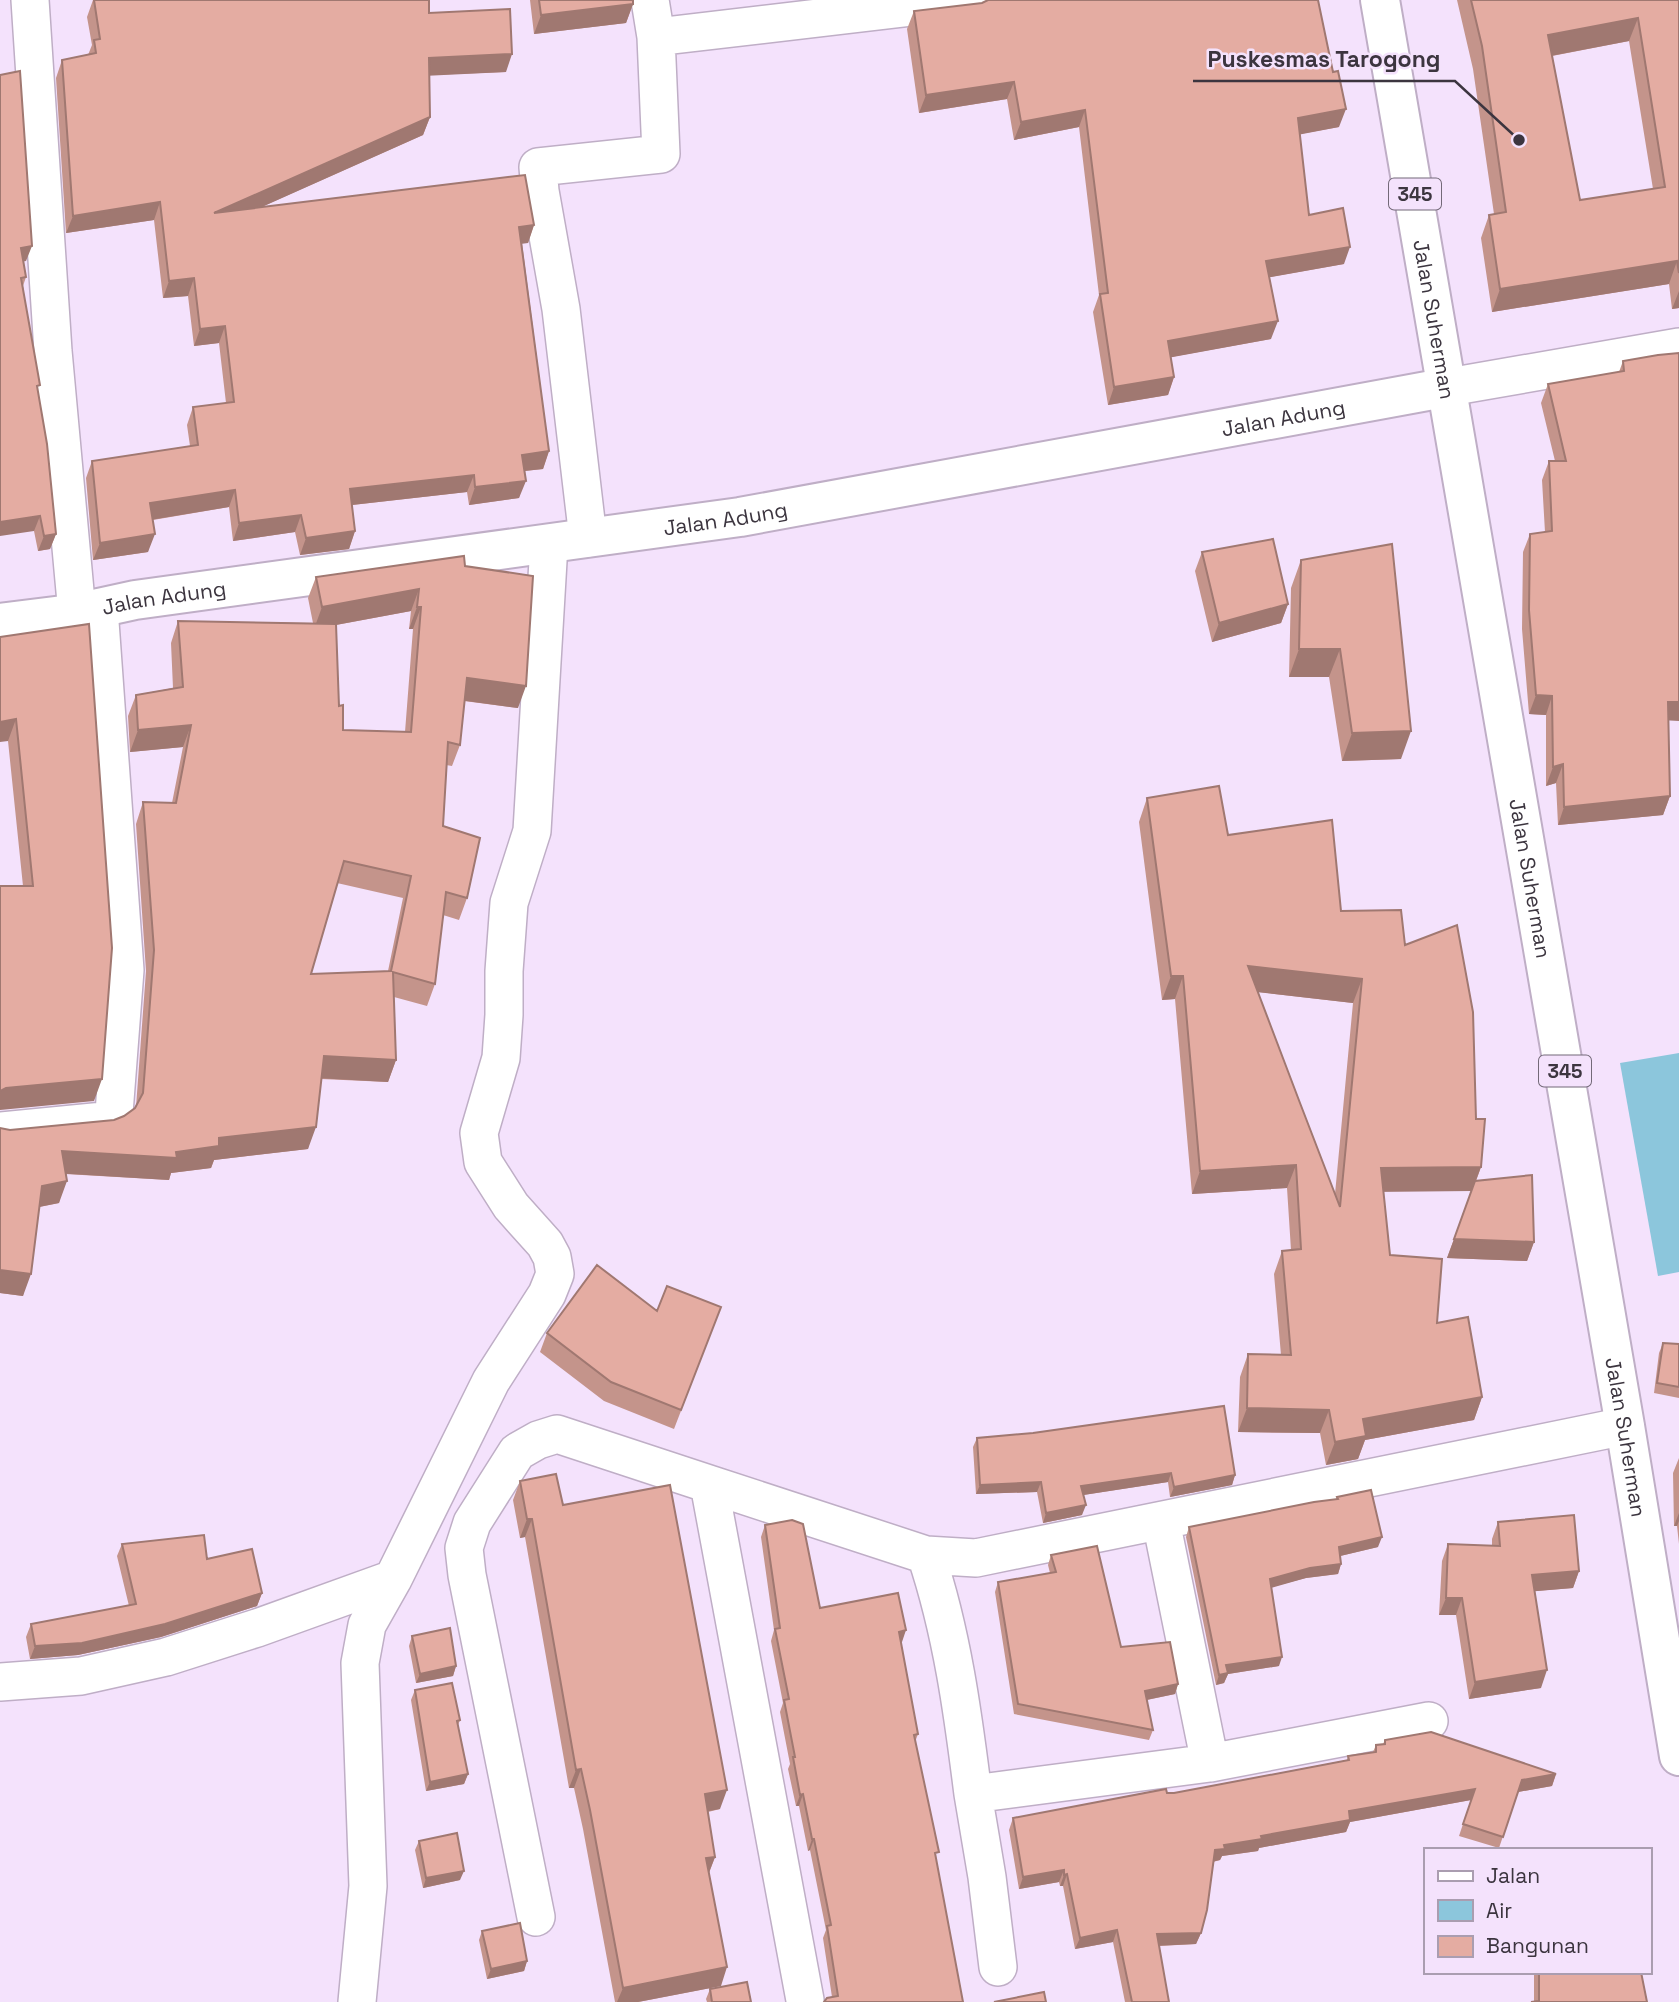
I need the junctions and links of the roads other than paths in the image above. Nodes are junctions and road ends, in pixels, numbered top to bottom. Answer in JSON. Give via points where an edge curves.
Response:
{"nodes":[{"id":1,"x":30,"y":0,"type":"edge"},
{"id":2,"x":650,"y":0,"type":"edge"},
{"id":3,"x":972,"y":0,"type":"edge"},
{"id":4,"x":1380,"y":0,"type":"edge"},
{"id":5,"x":656,"y":37,"type":"junction"},
{"id":6,"x":1679,"y":347,"type":"edge"},
{"id":7,"x":1449,"y":387,"type":"junction"},
{"id":8,"x":588,"y":538,"type":"junction"},
{"id":9,"x":549,"y":544,"type":"junction"},
{"id":10,"x":88,"y":610,"type":"junction"},
{"id":11,"x":0,"y":623,"type":"edge"},
{"id":12,"x":1,"y":1131,"type":"edge"},
{"id":13,"x":1625,"y":1426,"type":"junction"},
{"id":14,"x":709,"y":1484,"type":"junction"},
{"id":15,"x":1161,"y":1521,"type":"junction"},
{"id":16,"x":926,"y":1555,"type":"junction"},
{"id":17,"x":393,"y":1579,"type":"junction"},
{"id":18,"x":0,"y":1682,"type":"edge"},
{"id":19,"x":1429,"y":1721,"type":"dead end"},
{"id":20,"x":1679,"y":1756,"type":"edge"},
{"id":21,"x":1210,"y":1763,"type":"junction"},
{"id":22,"x":973,"y":1794,"type":"junction"},
{"id":23,"x":536,"y":1917,"type":"dead end"},
{"id":24,"x":998,"y":1967,"type":"dead end"},
{"id":25,"x":805,"y":2000,"type":"dead end"},
{"id":26,"x":357,"y":2002,"type":"edge"}],
"edges":[{"from":1,"to":10,"type":"street","via":[[53,351]]},
{"from":2,"to":5,"type":"street"},
{"from":3,"to":5,"type":"street"},
{"from":4,"to":7,"type":"main road","name":"Jalan Suherman","number":"345"},
{"from":5,"to":8,"type":"street","via":[[661,153],[538,167],[561,309]]},
{"from":6,"to":7,"type":"street"},
{"from":7,"to":8,"type":"main road","name":"Jalan Adung","via":[[740,517]]},
{"from":7,"to":13,"type":"main road","name":"Jalan Suherman","number":"345"},
{"from":8,"to":9,"type":"main road","name":"Jalan Adung"},
{"from":9,"to":10,"type":"main road","name":"Jalan Adung"},
{"from":9,"to":17,"type":"street","via":[[532,831],[509,904],[501,1058],[479,1140],[483,1162],[511,1206],[545,1244],[555,1274],[491,1381]]},
{"from":10,"to":11,"type":"main road","name":"Jalan Adung"},
{"from":10,"to":12,"type":"street","via":[[125,970],[114,1113],[104,1121]]},
{"from":13,"to":15,"type":"street"},
{"from":13,"to":20,"type":"main road","name":"Jalan Suherman","number":"345"},
{"from":14,"to":16,"type":"street"},
{"from":14,"to":23,"type":"street","via":[[557,1434],[517,1452],[472,1523],[464,1548],[467,1575]]},
{"from":14,"to":25,"type":"street"},
{"from":15,"to":16,"type":"street","via":[[976,1558]]},
{"from":15,"to":21,"type":"street"},
{"from":16,"to":22,"type":"street","via":[[941,1600]]},
{"from":17,"to":18,"type":"street","via":[[166,1657],[81,1676]]},
{"from":17,"to":26,"type":"street","via":[[367,1626],[360,1663],[368,1886]]},
{"from":19,"to":21,"type":"street"},
{"from":21,"to":22,"type":"street"},
{"from":22,"to":24,"type":"street"}]}
